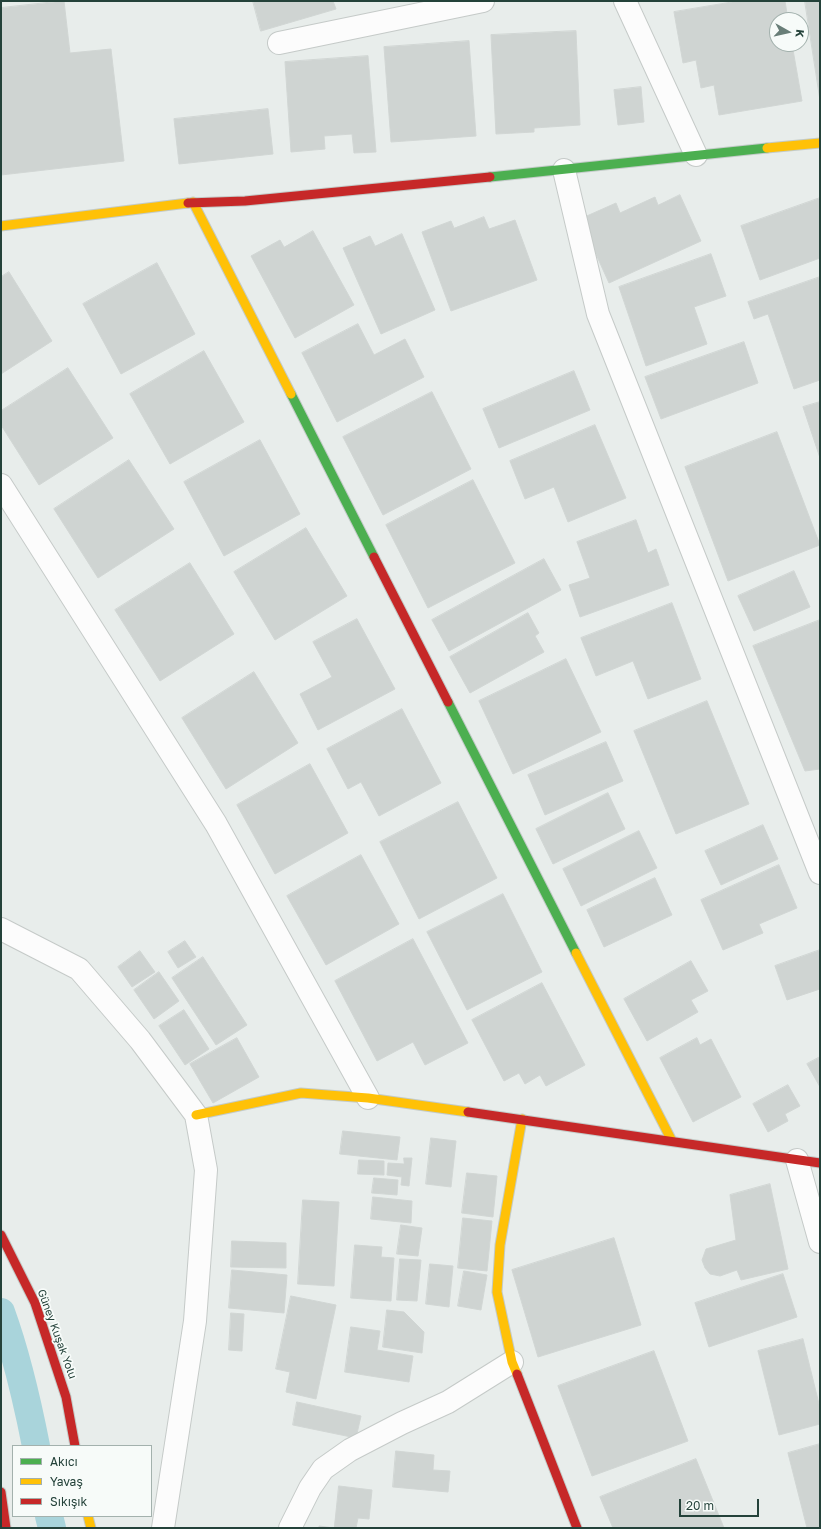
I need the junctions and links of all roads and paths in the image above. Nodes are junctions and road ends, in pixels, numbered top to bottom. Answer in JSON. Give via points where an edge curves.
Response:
{"nodes":[{"id":1,"x":483,"y":1,"type":"edge"},
{"id":2,"x":625,"y":1,"type":"edge"},
{"id":3,"x":279,"y":43,"type":"dead end"},
{"id":4,"x":820,"y":143,"type":"edge"},
{"id":5,"x":696,"y":155,"type":"junction"},
{"id":6,"x":564,"y":170,"type":"junction"},
{"id":7,"x":193,"y":202,"type":"junction"},
{"id":8,"x":1,"y":226,"type":"edge"},
{"id":9,"x":1,"y":486,"type":"edge"},
{"id":10,"x":820,"y":873,"type":"edge"},
{"id":11,"x":1,"y":929,"type":"edge"},
{"id":12,"x":368,"y":1098,"type":"junction"},
{"id":13,"x":196,"y":1115,"type":"junction"},
{"id":14,"x":522,"y":1119,"type":"junction"},
{"id":15,"x":672,"y":1140,"type":"junction"},
{"id":16,"x":797,"y":1160,"type":"junction"},
{"id":17,"x":820,"y":1163,"type":"edge"},
{"id":18,"x":1,"y":1235,"type":"edge"},
{"id":19,"x":820,"y":1242,"type":"edge"},
{"id":20,"x":512,"y":1362,"type":"junction"},
{"id":21,"x":75,"y":1445,"type":"edge"},
{"id":22,"x":1,"y":1492,"type":"edge"},
{"id":23,"x":88,"y":1517,"type":"edge"},
{"id":24,"x":6,"y":1528,"type":"edge"},
{"id":25,"x":90,"y":1528,"type":"edge"},
{"id":26,"x":164,"y":1528,"type":"edge"},
{"id":27,"x":290,"y":1528,"type":"edge"},
{"id":28,"x":577,"y":1528,"type":"edge"}],
"edges":[{"from":1,"to":3,"type":"street"},
{"from":2,"to":5,"type":"street"},
{"from":4,"to":5,"type":"street"},
{"from":5,"to":6,"type":"street"},
{"from":6,"to":7,"type":"street","via":[[245,201]]},
{"from":6,"to":10,"type":"street","via":[[598,314]]},
{"from":7,"to":8,"type":"street"},
{"from":7,"to":15,"type":"street"},
{"from":9,"to":12,"type":"street","via":[[216,824]]},
{"from":11,"to":13,"type":"street","via":[[79,969],[140,1040]]},
{"from":12,"to":13,"type":"street","via":[[301,1093]]},
{"from":12,"to":14,"type":"street"},
{"from":13,"to":26,"type":"street","via":[[206,1170],[196,1321]]},
{"from":14,"to":15,"type":"street"},
{"from":14,"to":20,"type":"street","via":[[500,1245],[497,1292]]},
{"from":15,"to":16,"type":"street"},
{"from":16,"to":17,"type":"street"},
{"from":16,"to":19,"type":"street"},
{"from":18,"to":21,"type":"street","name":"Güney Kuşak Yolu","via":[[35,1303],[66,1397]]},
{"from":20,"to":27,"type":"street","via":[[448,1402],[350,1450],[323,1469],[310,1488]]},
{"from":20,"to":28,"type":"street"},
{"from":22,"to":24,"type":"street"},
{"from":23,"to":25,"type":"street"}]}
